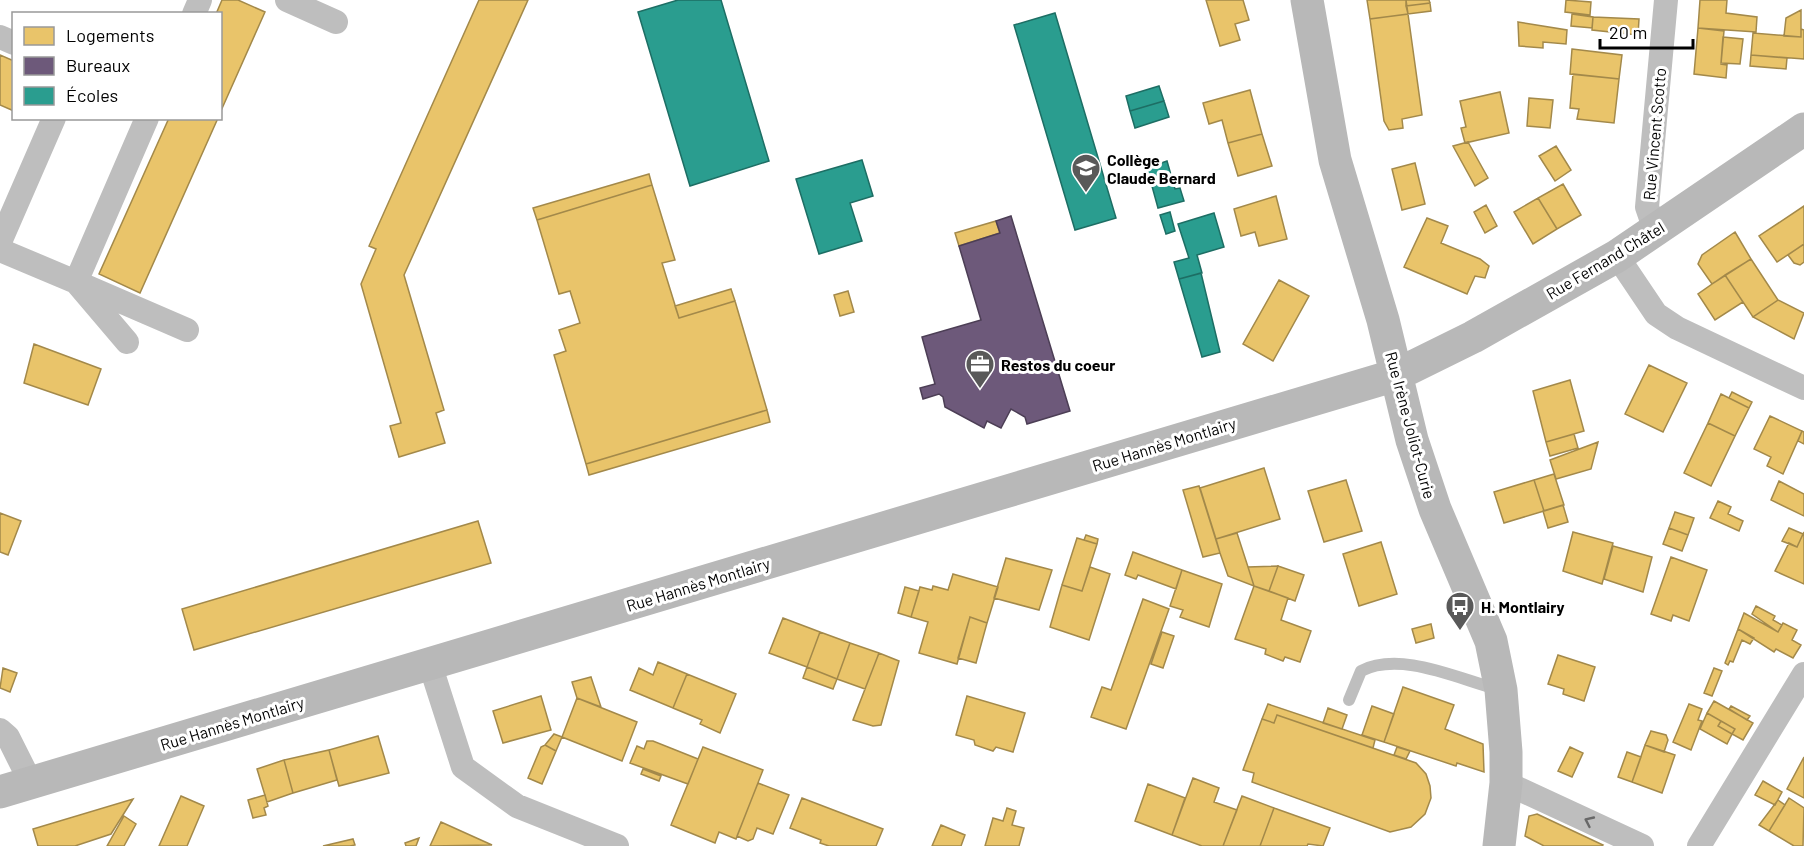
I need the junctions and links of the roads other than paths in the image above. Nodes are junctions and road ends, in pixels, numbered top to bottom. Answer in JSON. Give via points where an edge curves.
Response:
{"nodes":[{"id":1,"x":287,"y":0,"type":"edge"},
{"id":2,"x":1307,"y":0,"type":"edge"},
{"id":3,"x":1666,"y":0,"type":"edge"},
{"id":4,"x":336,"y":22,"type":"dead end"},
{"id":5,"x":53,"y":120,"type":"edge"},
{"id":6,"x":146,"y":120,"type":"edge"},
{"id":7,"x":1804,"y":129,"type":"edge"},
{"id":8,"x":1655,"y":230,"type":"junction"},
{"id":9,"x":0,"y":242,"type":"edge"},
{"id":10,"x":0,"y":250,"type":"edge"},
{"id":11,"x":1617,"y":256,"type":"junction"},
{"id":12,"x":76,"y":282,"type":"junction"},
{"id":13,"x":187,"y":330,"type":"dead end"},
{"id":14,"x":127,"y":342,"type":"dead end"},
{"id":15,"x":1396,"y":375,"type":"junction"},
{"id":16,"x":1804,"y":388,"type":"edge"},
{"id":17,"x":430,"y":664,"type":"junction"},
{"id":18,"x":1804,"y":674,"type":"edge"},
{"id":19,"x":1501,"y":690,"type":"junction"},
{"id":20,"x":1350,"y":700,"type":"dead end"},
{"id":21,"x":0,"y":730,"type":"edge"},
{"id":22,"x":31,"y":783,"type":"junction"},
{"id":23,"x":1506,"y":783,"type":"junction"},
{"id":24,"x":0,"y":792,"type":"edge"},
{"id":25,"x":617,"y":846,"type":"edge"},
{"id":26,"x":1499,"y":846,"type":"edge"},
{"id":27,"x":1642,"y":846,"type":"edge"},
{"id":28,"x":1699,"y":846,"type":"edge"}],
"edges":[{"from":1,"to":4,"type":"street"},
{"from":2,"to":15,"type":"street","name":"Rue Irène Joliot-Curie","via":[[1335,160]]},
{"from":3,"to":8,"type":"street","name":"Rue Vincent Scotto","via":[[1647,207]]},
{"from":5,"to":9,"type":"street"},
{"from":6,"to":12,"type":"street"},
{"from":7,"to":8,"type":"street","name":"Rue Fernand Châtel"},
{"from":8,"to":11,"type":"street","name":"Rue Fernand Châtel"},
{"from":10,"to":12,"type":"street"},
{"from":11,"to":15,"type":"street","name":"Rue Fernand Châtel","via":[[1473,337]]},
{"from":11,"to":16,"type":"street","via":[[1656,314],[1677,328]]},
{"from":12,"to":13,"type":"street"},
{"from":12,"to":14,"type":"street"},
{"from":15,"to":17,"type":"street","name":"Rue Hannès Montlairy"},
{"from":15,"to":19,"type":"street","name":"Rue Irène Joliot-Curie","via":[[1434,509],[1491,641]]},
{"from":17,"to":22,"type":"street","name":"Rue Hannès Montlairy"},
{"from":17,"to":25,"type":"street","via":[[463,767],[517,806]]},
{"from":18,"to":28,"type":"street"},
{"from":19,"to":20,"type":"lane","via":[[1401,663],[1375,664],[1361,671]]},
{"from":19,"to":23,"type":"street","name":"Rue Irène Joliot-Curie"},
{"from":21,"to":22,"type":"street","via":[[8,737]]},
{"from":22,"to":24,"type":"street","name":"Rue Hannès Montlairy"},
{"from":23,"to":26,"type":"street","name":"Rue Irène Joliot-Curie"},
{"from":27,"to":23,"type":"street","one_way":true}]}
